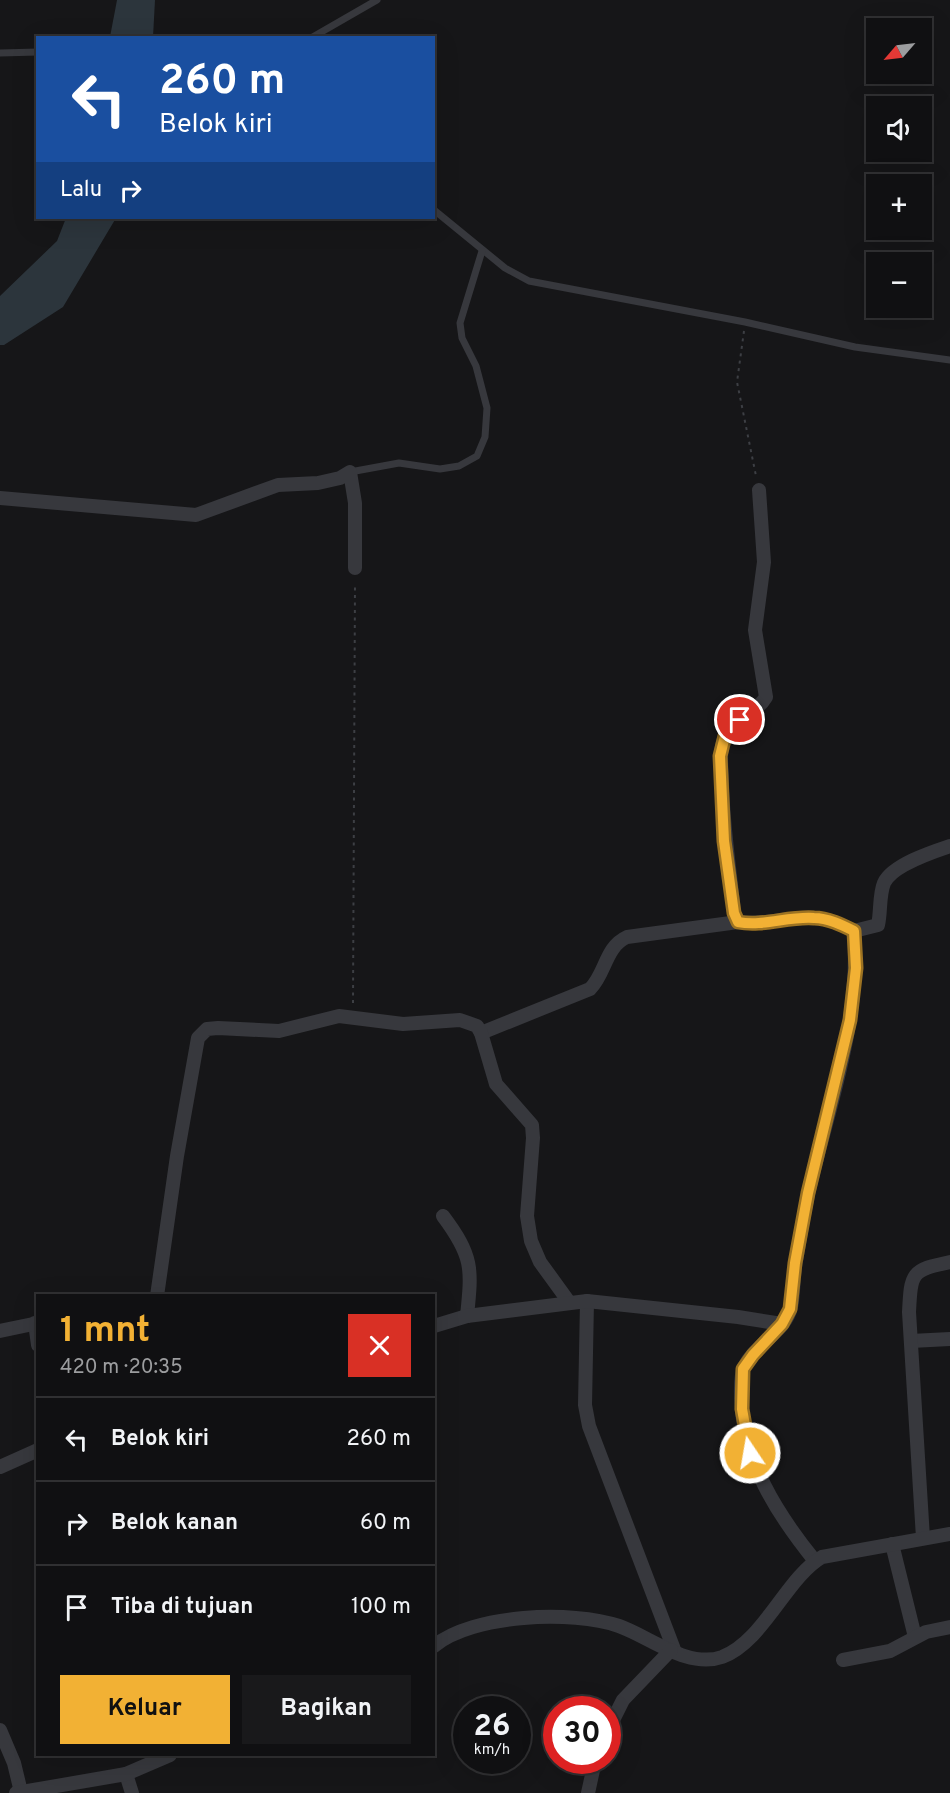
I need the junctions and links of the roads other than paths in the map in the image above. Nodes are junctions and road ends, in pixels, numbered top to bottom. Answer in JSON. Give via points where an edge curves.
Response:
{"nodes":[{"id":1,"x":378,"y":0,"type":"edge"},
{"id":2,"x":315,"y":36,"type":"edge"},
{"id":3,"x":35,"y":52,"type":"edge"},
{"id":4,"x":0,"y":53,"type":"edge"},
{"id":5,"x":435,"y":211,"type":"edge"},
{"id":6,"x":482,"y":251,"type":"junction"},
{"id":7,"x":950,"y":360,"type":"edge"},
{"id":8,"x":350,"y":472,"type":"junction"},
{"id":9,"x":759,"y":490,"type":"road end"},
{"id":10,"x":0,"y":498,"type":"edge"},
{"id":11,"x":356,"y":568,"type":"road end"},
{"id":12,"x":950,"y":846,"type":"edge"},
{"id":13,"x":738,"y":922,"type":"junction"},
{"id":14,"x":854,"y":931,"type":"junction"},
{"id":15,"x":482,"y":1033,"type":"junction"},
{"id":16,"x":443,"y":1216,"type":"dead end"},
{"id":17,"x":950,"y":1262,"type":"edge"},
{"id":18,"x":157,"y":1294,"type":"edge"},
{"id":19,"x":587,"y":1301,"type":"junction"},
{"id":20,"x":569,"y":1302,"type":"junction"},
{"id":21,"x":467,"y":1316,"type":"junction"},
{"id":22,"x":36,"y":1323,"type":"edge"},
{"id":23,"x":782,"y":1324,"type":"junction"},
{"id":24,"x":435,"y":1326,"type":"edge"},
{"id":25,"x":0,"y":1331,"type":"edge"},
{"id":26,"x":950,"y":1339,"type":"edge"},
{"id":27,"x":910,"y":1341,"type":"junction"},
{"id":28,"x":36,"y":1451,"type":"edge"},
{"id":29,"x":0,"y":1467,"type":"edge"},
{"id":30,"x":950,"y":1534,"type":"edge"},
{"id":31,"x":923,"y":1538,"type":"junction"},
{"id":32,"x":892,"y":1544,"type":"junction"},
{"id":33,"x":815,"y":1561,"type":"junction"},
{"id":34,"x":950,"y":1628,"type":"edge"},
{"id":35,"x":915,"y":1637,"type":"junction"},
{"id":36,"x":435,"y":1645,"type":"edge"},
{"id":37,"x":673,"y":1651,"type":"junction"},
{"id":38,"x":843,"y":1660,"type":"dead end"},
{"id":39,"x":621,"y":1704,"type":"edge"},
{"id":40,"x":0,"y":1730,"type":"edge"},
{"id":41,"x":168,"y":1756,"type":"edge"},
{"id":42,"x":126,"y":1774,"type":"junction"},
{"id":43,"x":592,"y":1774,"type":"edge"},
{"id":44,"x":18,"y":1793,"type":"edge"},
{"id":45,"x":132,"y":1793,"type":"edge"},
{"id":46,"x":588,"y":1793,"type":"edge"}],
"edges":[{"from":1,"to":2,"type":"lane"},
{"from":3,"to":4,"type":"lane"},
{"from":5,"to":6,"type":"lane"},
{"from":6,"to":7,"type":"lane","via":[[529,281],[855,347]]},
{"from":6,"to":8,"type":"lane","via":[[460,322],[487,408],[485,437],[477,456],[459,466],[440,469],[399,463]]},
{"from":8,"to":10,"type":"street","via":[[309,485],[278,485],[196,515]]},
{"from":8,"to":11,"type":"street","via":[[355,503]]},
{"from":9,"to":13,"type":"street","via":[[764,562],[755,630],[766,697],[730,728],[720,756],[724,841]]},
{"from":12,"to":14,"type":"street","via":[[891,873],[884,883],[878,925]]},
{"from":13,"to":14,"type":"street","via":[[813,918]]},
{"from":13,"to":15,"type":"street","via":[[627,937],[612,949],[600,979],[590,989]]},
{"from":14,"to":23,"type":"street","via":[[856,968],[850,1020],[808,1193],[790,1309]]},
{"from":15,"to":18,"type":"street","via":[[477,1026],[460,1020],[403,1024],[330,1017],[279,1031],[218,1028],[202,1032],[193,1059]]},
{"from":15,"to":20,"type":"street","via":[[496,1084],[532,1125],[527,1216],[531,1241],[540,1262]]},
{"from":16,"to":21,"type":"street","via":[[459,1236],[469,1261]]},
{"from":17,"to":27,"type":"street","via":[[926,1267],[910,1284]]},
{"from":19,"to":20,"type":"street"},
{"from":19,"to":23,"type":"street"},
{"from":19,"to":37,"type":"street","via":[[585,1395],[589,1426]]},
{"from":20,"to":21,"type":"street"},
{"from":21,"to":24,"type":"street"},
{"from":22,"to":25,"type":"street"},
{"from":23,"to":33,"type":"street","via":[[743,1369],[742,1409],[750,1453],[767,1490]]},
{"from":26,"to":27,"type":"street"},
{"from":27,"to":31,"type":"street"},
{"from":28,"to":29,"type":"street"},
{"from":30,"to":31,"type":"street"},
{"from":31,"to":32,"type":"street"},
{"from":32,"to":33,"type":"street","via":[[830,1554]]},
{"from":32,"to":35,"type":"street"},
{"from":33,"to":37,"type":"street","via":[[730,1653],[699,1659]]},
{"from":34,"to":35,"type":"street"},
{"from":35,"to":38,"type":"street","via":[[890,1651]]},
{"from":36,"to":37,"type":"street","via":[[482,1624],[561,1616],[605,1622]]},
{"from":37,"to":39,"type":"street"},
{"from":40,"to":44,"type":"street","via":[[14,1763]]},
{"from":41,"to":42,"type":"street"},
{"from":42,"to":44,"type":"street"},
{"from":42,"to":45,"type":"street"},
{"from":43,"to":46,"type":"street"}]}
